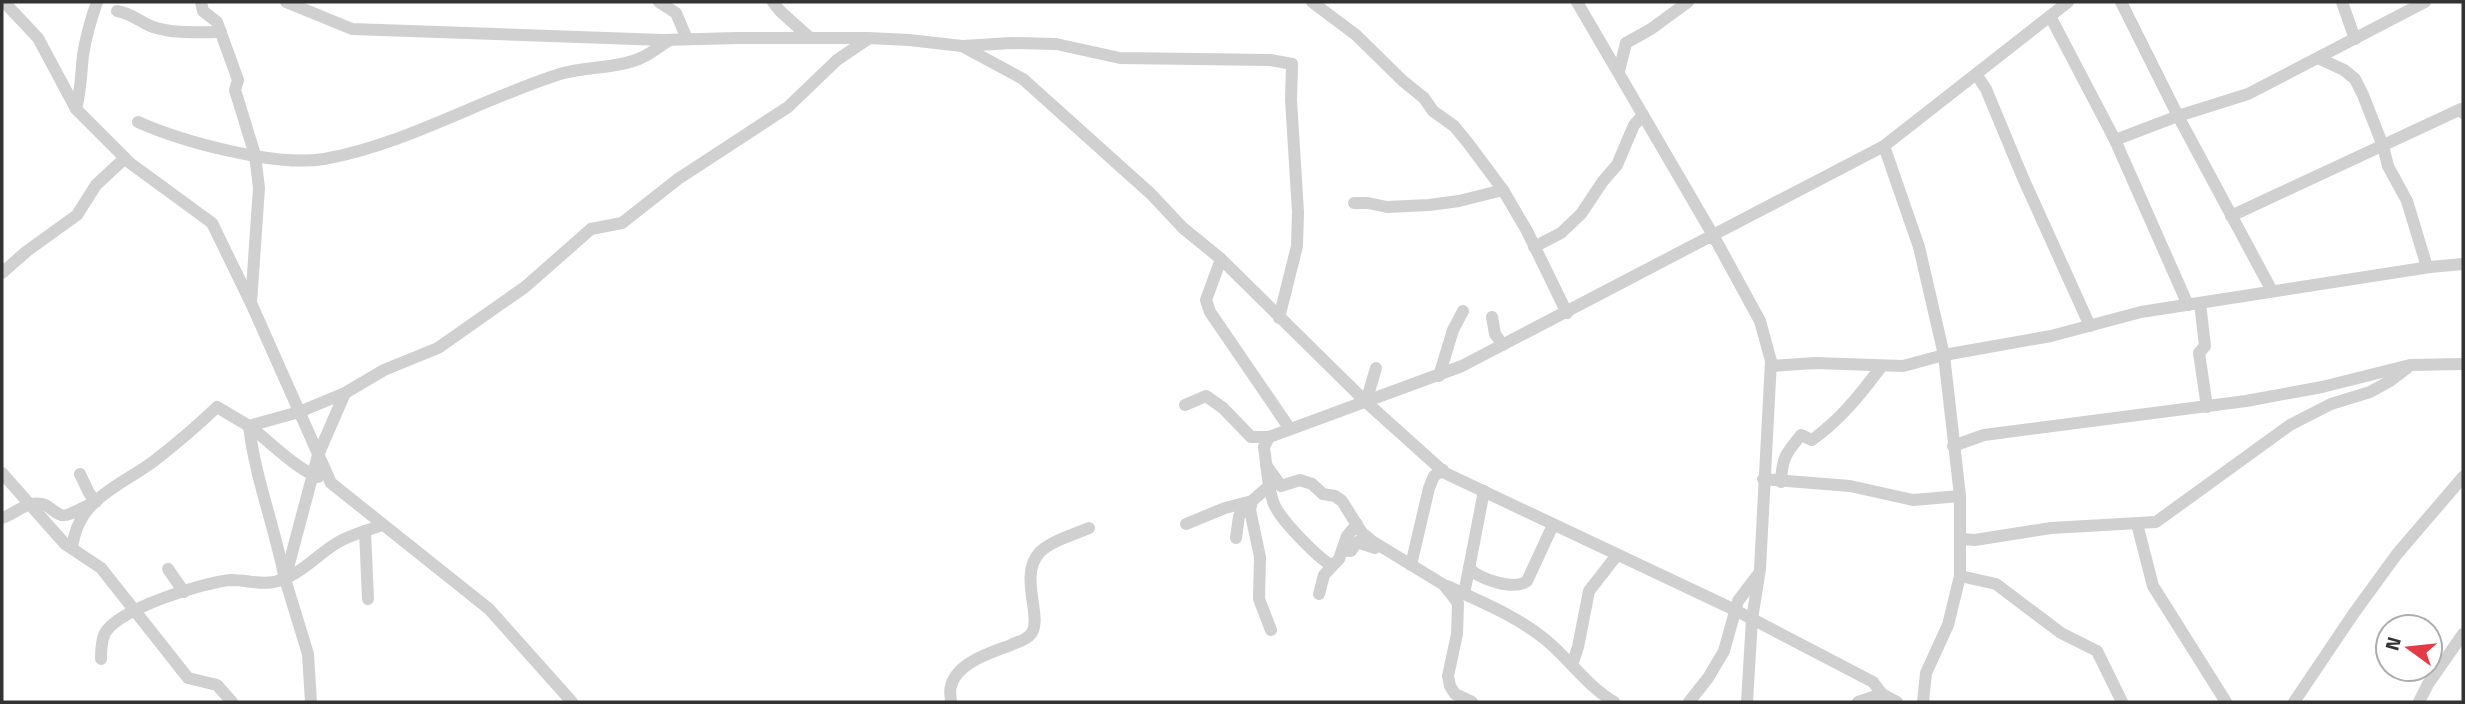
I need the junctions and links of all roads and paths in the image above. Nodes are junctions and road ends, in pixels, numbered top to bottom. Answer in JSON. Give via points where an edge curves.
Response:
{"nodes":[{"id":1,"x":4,"y":2,"type":"edge"},
{"id":2,"x":97,"y":2,"type":"edge"},
{"id":3,"x":201,"y":2,"type":"edge"},
{"id":4,"x":286,"y":2,"type":"edge"},
{"id":5,"x":659,"y":2,"type":"edge"},
{"id":6,"x":773,"y":2,"type":"edge"},
{"id":7,"x":1312,"y":2,"type":"edge"},
{"id":8,"x":1577,"y":2,"type":"edge"},
{"id":9,"x":1688,"y":2,"type":"edge"},
{"id":10,"x":2068,"y":2,"type":"edge"},
{"id":11,"x":2121,"y":2,"type":"edge"},
{"id":12,"x":2342,"y":2,"type":"edge"},
{"id":13,"x":2425,"y":2,"type":"edge"},
{"id":14,"x":117,"y":11,"type":"dead end"},
{"id":15,"x":2050,"y":16,"type":"junction"},
{"id":16,"x":221,"y":32,"type":"junction"},
{"id":17,"x":810,"y":38,"type":"junction"},
{"id":18,"x":868,"y":38,"type":"junction"},
{"id":19,"x":2355,"y":38,"type":"junction"},
{"id":20,"x":687,"y":39,"type":"junction"},
{"id":21,"x":670,"y":40,"type":"junction"},
{"id":22,"x":962,"y":46,"type":"junction"},
{"id":23,"x":2318,"y":58,"type":"junction"},
{"id":24,"x":1619,"y":71,"type":"junction"},
{"id":25,"x":1976,"y":74,"type":"junction"},
{"id":26,"x":76,"y":109,"type":"junction"},
{"id":27,"x":2463,"y":110,"type":"edge"},
{"id":28,"x":1643,"y":115,"type":"junction"},
{"id":29,"x":2178,"y":116,"type":"junction"},
{"id":30,"x":138,"y":122,"type":"dead end"},
{"id":31,"x":2115,"y":141,"type":"junction"},
{"id":32,"x":1884,"y":146,"type":"junction"},
{"id":33,"x":2383,"y":146,"type":"junction"},
{"id":34,"x":255,"y":155,"type":"junction"},
{"id":35,"x":125,"y":158,"type":"junction"},
{"id":36,"x":1503,"y":190,"type":"junction"},
{"id":37,"x":1354,"y":203,"type":"dead end"},
{"id":38,"x":2231,"y":216,"type":"junction"},
{"id":39,"x":1713,"y":235,"type":"junction"},
{"id":40,"x":1534,"y":247,"type":"junction"},
{"id":41,"x":1221,"y":259,"type":"junction"},
{"id":42,"x":2463,"y":264,"type":"edge"},
{"id":43,"x":2427,"y":267,"type":"junction"},
{"id":44,"x":2,"y":273,"type":"edge"},
{"id":45,"x":2272,"y":291,"type":"junction"},
{"id":46,"x":251,"y":303,"type":"junction"},
{"id":47,"x":2194,"y":304,"type":"junction"},
{"id":48,"x":1463,"y":311,"type":"dead end"},
{"id":49,"x":1567,"y":313,"type":"junction"},
{"id":50,"x":1492,"y":317,"type":"dead end"},
{"id":51,"x":1279,"y":318,"type":"junction"},
{"id":52,"x":2090,"y":326,"type":"junction"},
{"id":53,"x":1503,"y":345,"type":"junction"},
{"id":54,"x":1944,"y":355,"type":"junction"},
{"id":55,"x":2463,"y":364,"type":"edge"},
{"id":56,"x":2410,"y":365,"type":"junction"},
{"id":57,"x":1771,"y":366,"type":"junction"},
{"id":58,"x":1881,"y":367,"type":"junction"},
{"id":59,"x":1376,"y":368,"type":"dead end"},
{"id":60,"x":1439,"y":376,"type":"junction"},
{"id":61,"x":345,"y":393,"type":"junction"},
{"id":62,"x":1366,"y":402,"type":"junction"},
{"id":63,"x":1185,"y":405,"type":"dead end"},
{"id":64,"x":2207,"y":407,"type":"junction"},
{"id":65,"x":299,"y":412,"type":"junction"},
{"id":66,"x":249,"y":426,"type":"junction"},
{"id":67,"x":1290,"y":429,"type":"junction"},
{"id":68,"x":1269,"y":437,"type":"junction"},
{"id":69,"x":1953,"y":446,"type":"junction"},
{"id":70,"x":318,"y":455,"type":"junction"},
{"id":71,"x":1443,"y":470,"type":"junction"},
{"id":72,"x":2,"y":472,"type":"edge"},
{"id":73,"x":80,"y":474,"type":"dead end"},
{"id":74,"x":312,"y":475,"type":"junction"},
{"id":75,"x":2463,"y":477,"type":"edge"},
{"id":76,"x":1763,"y":480,"type":"junction"},
{"id":77,"x":1781,"y":482,"type":"junction"},
{"id":78,"x":331,"y":483,"type":"junction"},
{"id":79,"x":1275,"y":486,"type":"junction"},
{"id":80,"x":1484,"y":491,"type":"junction"},
{"id":81,"x":1959,"y":496,"type":"junction"},
{"id":82,"x":1252,"y":501,"type":"junction"},
{"id":83,"x":96,"y":502,"type":"junction"},
{"id":84,"x":29,"y":504,"type":"junction"},
{"id":85,"x":2,"y":518,"type":"edge"},
{"id":86,"x":1186,"y":524,"type":"dead end"},
{"id":87,"x":1357,"y":524,"type":"junction"},
{"id":88,"x":2137,"y":524,"type":"junction"},
{"id":89,"x":382,"y":525,"type":"junction"},
{"id":90,"x":1553,"y":525,"type":"junction"},
{"id":91,"x":1089,"y":528,"type":"dead end"},
{"id":92,"x":365,"y":531,"type":"junction"},
{"id":93,"x":1236,"y":538,"type":"dead end"},
{"id":94,"x":1961,"y":539,"type":"junction"},
{"id":95,"x":1382,"y":546,"type":"junction"},
{"id":96,"x":72,"y":548,"type":"junction"},
{"id":97,"x":1343,"y":550,"type":"junction"},
{"id":98,"x":1617,"y":555,"type":"junction"},
{"id":99,"x":1331,"y":565,"type":"junction"},
{"id":100,"x":1410,"y":565,"type":"junction"},
{"id":101,"x":1469,"y":568,"type":"junction"},
{"id":102,"x":168,"y":569,"type":"dead end"},
{"id":103,"x":1760,"y":569,"type":"junction"},
{"id":104,"x":1959,"y":576,"type":"junction"},
{"id":105,"x":285,"y":579,"type":"junction"},
{"id":106,"x":1444,"y":584,"type":"junction"},
{"id":107,"x":184,"y":592,"type":"junction"},
{"id":108,"x":1319,"y":594,"type":"dead end"},
{"id":109,"x":1464,"y":594,"type":"junction"},
{"id":110,"x":368,"y":600,"type":"dead end"},
{"id":111,"x":135,"y":608,"type":"junction"},
{"id":112,"x":1735,"y":610,"type":"junction"},
{"id":113,"x":1752,"y":619,"type":"junction"},
{"id":114,"x":1271,"y":630,"type":"dead end"},
{"id":115,"x":2462,"y":638,"type":"edge"},
{"id":116,"x":101,"y":659,"type":"dead end"},
{"id":117,"x":1572,"y":666,"type":"junction"},
{"id":118,"x":1882,"y":694,"type":"junction"},
{"id":119,"x":232,"y":702,"type":"edge"},
{"id":120,"x":311,"y":702,"type":"edge"},
{"id":121,"x":572,"y":702,"type":"edge"},
{"id":122,"x":950,"y":702,"type":"edge"},
{"id":123,"x":1472,"y":702,"type":"edge"},
{"id":124,"x":1614,"y":702,"type":"edge"},
{"id":125,"x":1689,"y":702,"type":"edge"},
{"id":126,"x":1747,"y":702,"type":"edge"},
{"id":127,"x":1858,"y":702,"type":"edge"},
{"id":128,"x":1897,"y":702,"type":"edge"},
{"id":129,"x":1923,"y":702,"type":"edge"},
{"id":130,"x":2122,"y":702,"type":"edge"},
{"id":131,"x":2226,"y":702,"type":"edge"},
{"id":132,"x":2294,"y":702,"type":"edge"},
{"id":133,"x":2419,"y":702,"type":"edge"}],
"edges":[{"from":1,"to":26,"type":"street","via":[[38,38]]},
{"from":2,"to":26,"type":"street"},
{"from":3,"to":16,"type":"street"},
{"from":4,"to":21,"type":"street","via":[[352,29]]},
{"from":5,"to":20,"type":"street","via":[[676,13]]},
{"from":6,"to":17,"type":"street"},
{"from":7,"to":36,"type":"street","via":[[1454,126]]},
{"from":8,"to":24,"type":"street"},
{"from":9,"to":24,"type":"street","via":[[1626,43]]},
{"from":10,"to":15,"type":"street"},
{"from":11,"to":29,"type":"street"},
{"from":12,"to":19,"type":"street"},
{"from":13,"to":19,"type":"street"},
{"from":14,"to":16,"type":"street","via":[[174,32]]},
{"from":15,"to":25,"type":"street"},
{"from":15,"to":31,"type":"street"},
{"from":16,"to":34,"type":"street"},
{"from":17,"to":18,"type":"street"},
{"from":17,"to":20,"type":"street"},
{"from":18,"to":22,"type":"street"},
{"from":18,"to":61,"type":"street","via":[[837,60],[788,107],[678,179],[622,223],[591,229],[525,287],[439,348],[384,370]]},
{"from":19,"to":23,"type":"street"},
{"from":20,"to":21,"type":"street"},
{"from":21,"to":34,"type":"street","via":[[642,58],[561,73],[356,151],[322,159]]},
{"from":22,"to":41,"type":"street","via":[[1023,79]]},
{"from":22,"to":51,"type":"street","via":[[1056,44],[1120,58],[1292,64],[1297,246]]},
{"from":23,"to":29,"type":"street","via":[[2248,94]]},
{"from":23,"to":33,"type":"street","via":[[2355,79]]},
{"from":24,"to":28,"type":"street"},
{"from":25,"to":32,"type":"street"},
{"from":25,"to":52,"type":"street"},
{"from":26,"to":35,"type":"street"},
{"from":27,"to":33,"type":"street"},
{"from":28,"to":39,"type":"street"},
{"from":28,"to":40,"type":"street","via":[[1617,165],[1581,214],[1561,233]]},
{"from":29,"to":31,"type":"street"},
{"from":29,"to":38,"type":"street"},
{"from":30,"to":34,"type":"street","via":[[185,139]]},
{"from":31,"to":47,"type":"street"},
{"from":32,"to":39,"type":"street"},
{"from":32,"to":54,"type":"street","via":[[1919,247]]},
{"from":33,"to":38,"type":"street"},
{"from":33,"to":43,"type":"street","via":[[2407,201]]},
{"from":34,"to":46,"type":"street","via":[[259,188]]},
{"from":35,"to":44,"type":"street","via":[[96,185],[77,215]]},
{"from":35,"to":46,"type":"street","via":[[212,223]]},
{"from":36,"to":37,"type":"street","via":[[1429,205]]},
{"from":36,"to":40,"type":"street"},
{"from":38,"to":45,"type":"street"},
{"from":39,"to":49,"type":"street"},
{"from":39,"to":57,"type":"street","via":[[1760,321]]},
{"from":40,"to":49,"type":"street"},
{"from":41,"to":51,"type":"street"},
{"from":41,"to":67,"type":"street","via":[[1206,300],[1210,312]]},
{"from":42,"to":43,"type":"street"},
{"from":43,"to":45,"type":"street"},
{"from":45,"to":47,"type":"street"},
{"from":46,"to":65,"type":"street"},
{"from":47,"to":52,"type":"street"},
{"from":47,"to":64,"type":"street","via":[[2205,346],[2199,353]]},
{"from":48,"to":60,"type":"street"},
{"from":49,"to":53,"type":"street"},
{"from":50,"to":53,"type":"street"},
{"from":51,"to":62,"type":"street"},
{"from":52,"to":54,"type":"street"},
{"from":53,"to":60,"type":"street"},
{"from":54,"to":58,"type":"street"},
{"from":54,"to":69,"type":"street"},
{"from":55,"to":56,"type":"street"},
{"from":56,"to":64,"type":"street","via":[[2322,387]]},
{"from":56,"to":88,"type":"street","via":[[2390,381],[2290,425],[2156,522]]},
{"from":57,"to":58,"type":"street"},
{"from":57,"to":76,"type":"street"},
{"from":58,"to":77,"type":"street","via":[[1835,424],[1812,440],[1801,435],[1785,454]]},
{"from":59,"to":62,"type":"street"},
{"from":60,"to":62,"type":"street"},
{"from":61,"to":65,"type":"street"},
{"from":61,"to":70,"type":"street"},
{"from":62,"to":67,"type":"street"},
{"from":62,"to":71,"type":"street"},
{"from":63,"to":68,"type":"street","via":[[1206,396],[1251,437]]},
{"from":64,"to":69,"type":"street","via":[[1984,435]]},
{"from":65,"to":66,"type":"street"},
{"from":65,"to":70,"type":"street"},
{"from":66,"to":74,"type":"street"},
{"from":66,"to":83,"type":"street","via":[[217,407],[186,436]]},
{"from":66,"to":105,"type":"street"},
{"from":67,"to":68,"type":"street"},
{"from":68,"to":79,"type":"street","via":[[1264,447],[1266,466]]},
{"from":69,"to":81,"type":"street"},
{"from":70,"to":74,"type":"street"},
{"from":70,"to":78,"type":"street"},
{"from":71,"to":80,"type":"street"},
{"from":71,"to":100,"type":"street","via":[[1429,488]]},
{"from":72,"to":84,"type":"street"},
{"from":73,"to":83,"type":"street"},
{"from":74,"to":78,"type":"street"},
{"from":74,"to":105,"type":"street"},
{"from":75,"to":132,"type":"street","via":[[2397,554]]},
{"from":76,"to":77,"type":"street"},
{"from":76,"to":103,"type":"street"},
{"from":77,"to":81,"type":"street","via":[[1850,486],[1913,500]]},
{"from":78,"to":89,"type":"street"},
{"from":79,"to":82,"type":"street"},
{"from":79,"to":87,"type":"street","via":[[1300,480],[1312,484],[1322,494],[1342,501]]},
{"from":79,"to":99,"type":"street","via":[[1275,507],[1289,527]]},
{"from":80,"to":90,"type":"street"},
{"from":80,"to":101,"type":"street"},
{"from":81,"to":94,"type":"street"},
{"from":82,"to":86,"type":"street"},
{"from":82,"to":93,"type":"street","via":[[1239,516]]},
{"from":82,"to":114,"type":"street","via":[[1261,557],[1259,599]]},
{"from":83,"to":84,"type":"street","via":[[69,515],[44,503]]},
{"from":83,"to":96,"type":"street","via":[[77,523]]},
{"from":84,"to":85,"type":"street"},
{"from":84,"to":96,"type":"street"},
{"from":87,"to":95,"type":"street"},
{"from":87,"to":97,"type":"street"},
{"from":88,"to":94,"type":"street"},
{"from":88,"to":131,"type":"street","via":[[2153,586]]},
{"from":89,"to":92,"type":"street"},
{"from":89,"to":121,"type":"street","via":[[489,609]]},
{"from":90,"to":98,"type":"street"},
{"from":90,"to":101,"type":"street","via":[[1527,581],[1520,586],[1475,574]]},
{"from":91,"to":122,"type":"street","via":[[1038,554],[1030,587],[1034,629],[1029,637],[959,670]]},
{"from":92,"to":105,"type":"street","via":[[341,541]]},
{"from":92,"to":110,"type":"street"},
{"from":94,"to":104,"type":"street"},
{"from":95,"to":97,"type":"street","via":[[1357,542],[1351,551]]},
{"from":95,"to":100,"type":"street"},
{"from":96,"to":111,"type":"street","via":[[101,568]]},
{"from":97,"to":99,"type":"street"},
{"from":98,"to":112,"type":"street"},
{"from":98,"to":117,"type":"street","via":[[1589,591]]},
{"from":99,"to":108,"type":"street"},
{"from":100,"to":106,"type":"street"},
{"from":101,"to":109,"type":"street"},
{"from":102,"to":107,"type":"street"},
{"from":103,"to":112,"type":"street"},
{"from":103,"to":113,"type":"street"},
{"from":104,"to":129,"type":"street","via":[[1948,625],[1926,673]]},
{"from":104,"to":130,"type":"street","via":[[1997,584],[2061,633],[2096,651]]},
{"from":105,"to":107,"type":"street","via":[[262,584],[231,580]]},
{"from":105,"to":120,"type":"street","via":[[308,654]]},
{"from":106,"to":109,"type":"street"},
{"from":106,"to":123,"type":"street","via":[[1458,603],[1450,686],[1455,694]]},
{"from":107,"to":111,"type":"street"},
{"from":109,"to":117,"type":"street","via":[[1494,606],[1544,638]]},
{"from":111,"to":116,"type":"street","via":[[105,633]]},
{"from":111,"to":119,"type":"street","via":[[188,678],[217,685]]},
{"from":112,"to":113,"type":"street"},
{"from":112,"to":125,"type":"street","via":[[1724,651]]},
{"from":113,"to":118,"type":"street","via":[[1873,682]]},
{"from":113,"to":126,"type":"street"},
{"from":115,"to":133,"type":"street"},
{"from":117,"to":124,"type":"street"},
{"from":118,"to":127,"type":"street"},
{"from":118,"to":128,"type":"street"}]}
